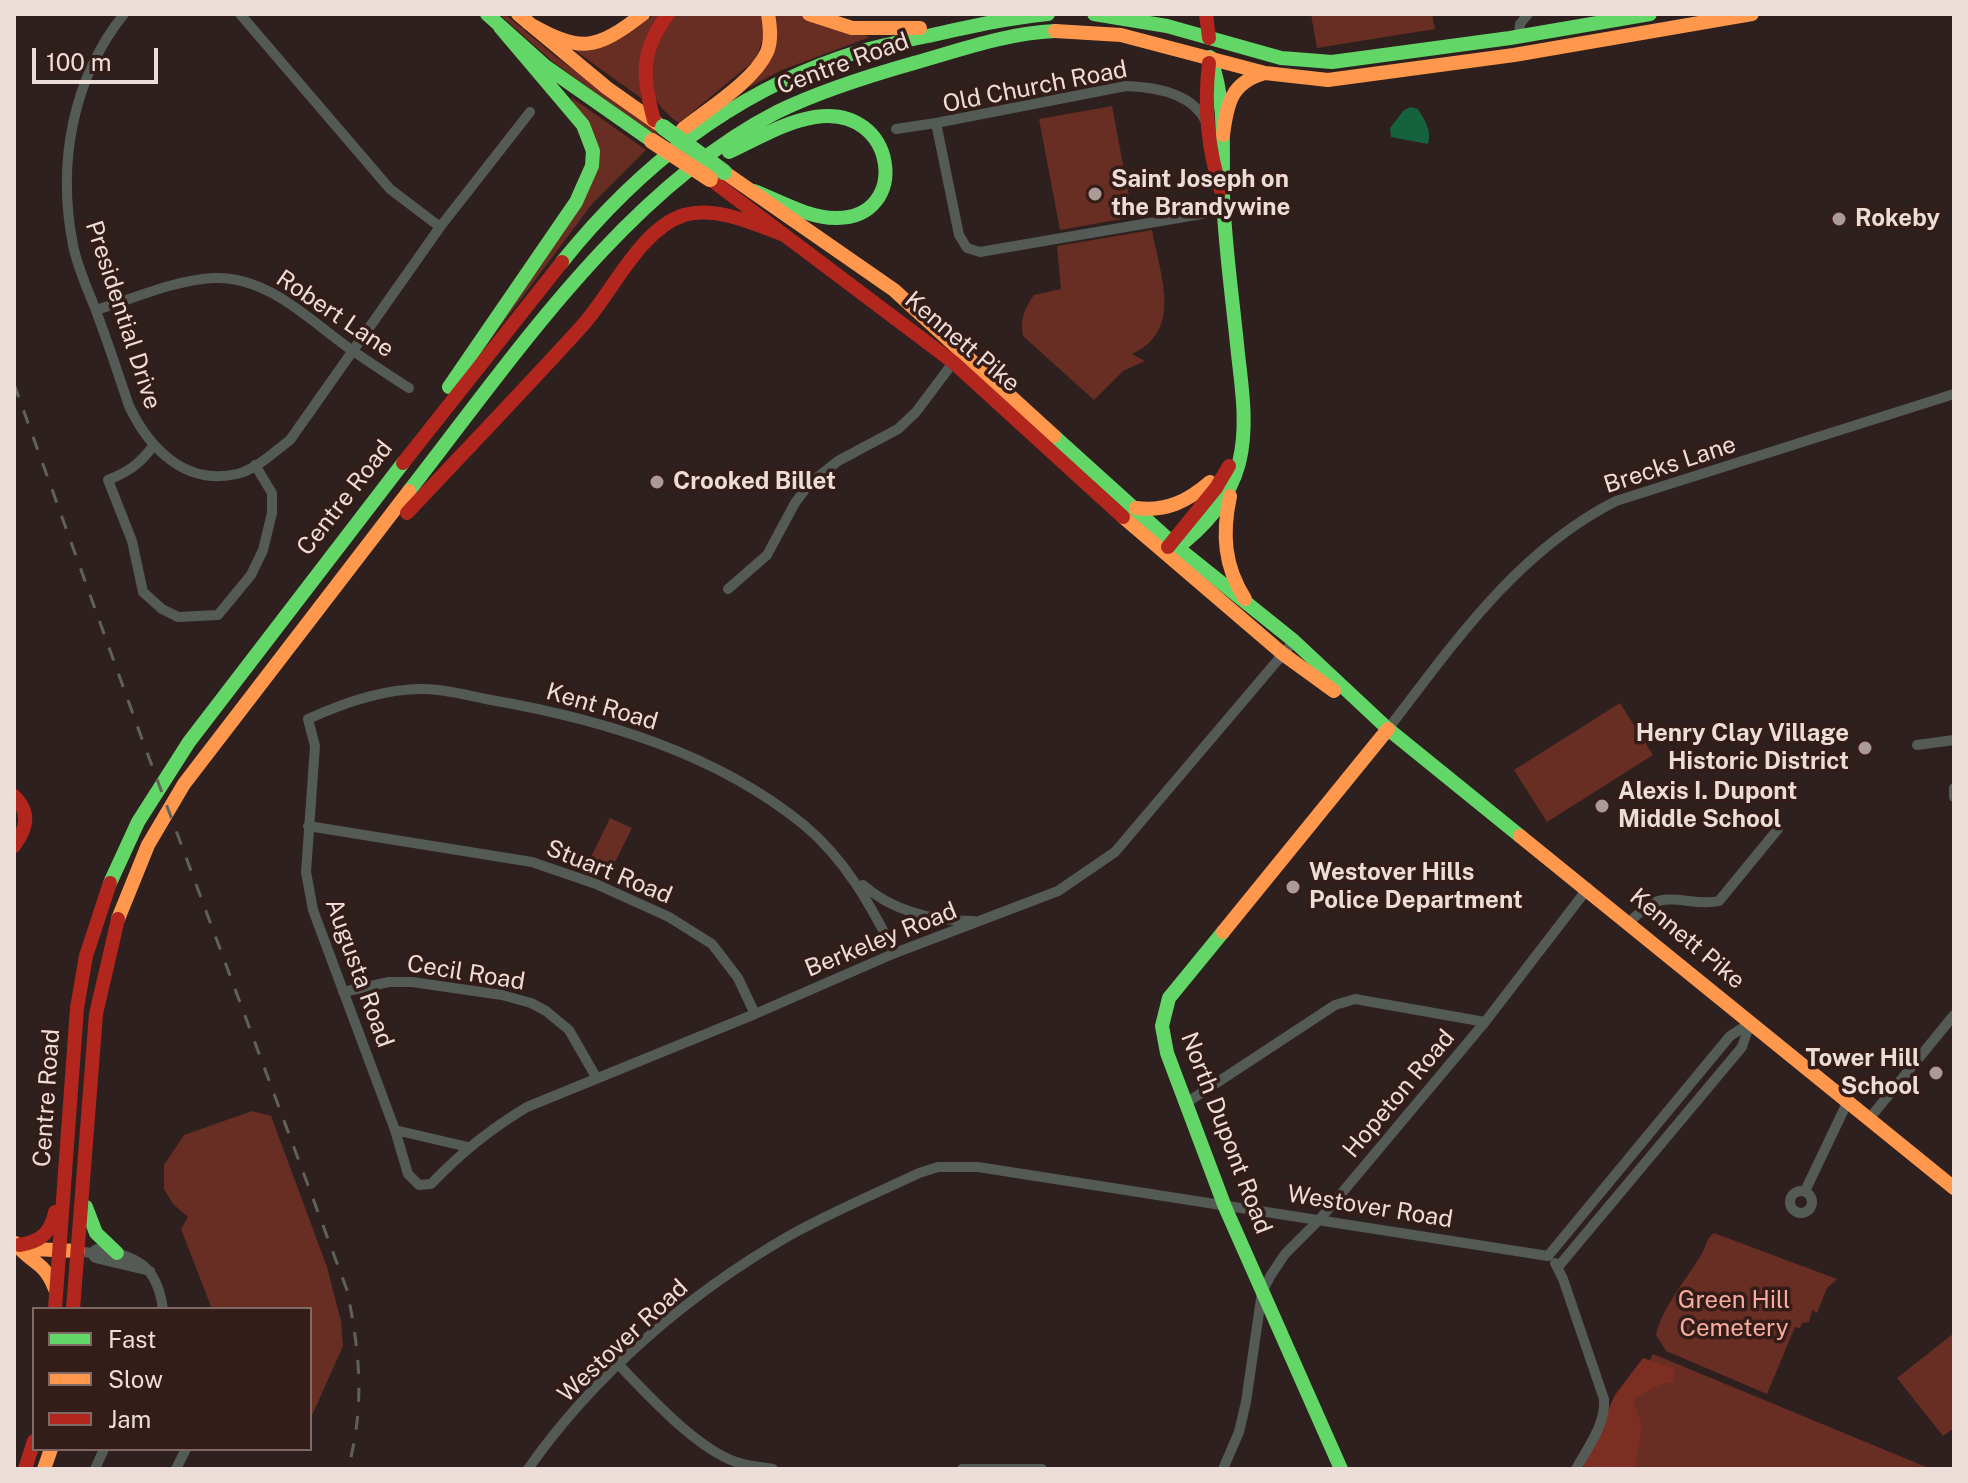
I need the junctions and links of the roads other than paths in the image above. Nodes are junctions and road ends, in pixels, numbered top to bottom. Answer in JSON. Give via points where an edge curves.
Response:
{"nodes":[{"id":1,"x":124,"y":14,"type":"edge"},
{"id":2,"x":240,"y":14,"type":"edge"},
{"id":3,"x":487,"y":14,"type":"edge"},
{"id":4,"x":643,"y":14,"type":"edge"},
{"id":5,"x":668,"y":14,"type":"edge"},
{"id":6,"x":768,"y":14,"type":"edge"},
{"id":7,"x":809,"y":14,"type":"edge"},
{"id":8,"x":1048,"y":14,"type":"edge"},
{"id":9,"x":1094,"y":14,"type":"edge"},
{"id":10,"x":1191,"y":14,"type":"edge"},
{"id":11,"x":1206,"y":14,"type":"edge"},
{"id":12,"x":1528,"y":14,"type":"edge"},
{"id":13,"x":1650,"y":14,"type":"edge"},
{"id":14,"x":1752,"y":14,"type":"edge"},
{"id":15,"x":523,"y":19,"type":"edge"},
{"id":16,"x":1167,"y":26,"type":"junction"},
{"id":17,"x":500,"y":27,"type":"junction"},
{"id":18,"x":966,"y":27,"type":"junction"},
{"id":19,"x":1519,"y":36,"type":"junction"},
{"id":20,"x":1209,"y":38,"type":"junction"},
{"id":21,"x":1210,"y":57,"type":"junction"},
{"id":22,"x":1406,"y":71,"type":"junction"},
{"id":23,"x":1265,"y":73,"type":"junction"},
{"id":24,"x":530,"y":112,"type":"dead end"},
{"id":25,"x":936,"y":123,"type":"junction"},
{"id":26,"x":656,"y":129,"type":"junction"},
{"id":27,"x":896,"y":129,"type":"dead end"},
{"id":28,"x":1218,"y":139,"type":"junction"},
{"id":29,"x":686,"y":172,"type":"junction"},
{"id":30,"x":717,"y":176,"type":"junction"},
{"id":31,"x":754,"y":191,"type":"junction"},
{"id":32,"x":1224,"y":203,"type":"junction"},
{"id":33,"x":440,"y":227,"type":"junction"},
{"id":34,"x":784,"y":235,"type":"junction"},
{"id":35,"x":546,"y":281,"type":"junction"},
{"id":36,"x":96,"y":310,"type":"junction"},
{"id":37,"x":352,"y":350,"type":"junction"},
{"id":38,"x":958,"y":356,"type":"junction"},
{"id":39,"x":409,"y":388,"type":"dead end"},
{"id":40,"x":1954,"y":394,"type":"edge"},
{"id":41,"x":153,"y":446,"type":"junction"},
{"id":42,"x":255,"y":465,"type":"junction"},
{"id":43,"x":1234,"y":466,"type":"junction"},
{"id":44,"x":1136,"y":508,"type":"junction"},
{"id":45,"x":1171,"y":548,"type":"junction"},
{"id":46,"x":342,"y":580,"type":"junction"},
{"id":47,"x":728,"y":589,"type":"dead end"},
{"id":48,"x":296,"y":600,"type":"junction"},
{"id":49,"x":1253,"y":611,"type":"junction"},
{"id":50,"x":1288,"y":648,"type":"junction"},
{"id":51,"x":308,"y":719,"type":"joint"},
{"id":52,"x":1388,"y":729,"type":"junction"},
{"id":53,"x":1954,"y":740,"type":"edge"},
{"id":54,"x":1917,"y":745,"type":"dead end"},
{"id":55,"x":1954,"y":788,"type":"edge"},
{"id":56,"x":14,"y":796,"type":"edge"},
{"id":57,"x":1954,"y":797,"type":"edge"},
{"id":58,"x":308,"y":826,"type":"junction"},
{"id":59,"x":1778,"y":829,"type":"dead end"},
{"id":60,"x":14,"y":846,"type":"edge"},
{"id":61,"x":849,"y":873,"type":"junction"},
{"id":62,"x":1588,"y":888,"type":"junction"},
{"id":63,"x":979,"y":921,"type":"junction"},
{"id":64,"x":1629,"y":922,"type":"junction"},
{"id":65,"x":895,"y":953,"type":"junction"},
{"id":66,"x":343,"y":992,"type":"junction"},
{"id":67,"x":755,"y":1014,"type":"junction"},
{"id":68,"x":1954,"y":1015,"type":"edge"},
{"id":69,"x":1485,"y":1022,"type":"junction"},
{"id":70,"x":1750,"y":1023,"type":"junction"},
{"id":71,"x":596,"y":1077,"type":"junction"},
{"id":72,"x":1848,"y":1101,"type":"junction"},
{"id":73,"x":1186,"y":1103,"type":"junction"},
{"id":74,"x":1869,"y":1119,"type":"junction"},
{"id":75,"x":395,"y":1130,"type":"junction"},
{"id":76,"x":468,"y":1147,"type":"junction"},
{"id":77,"x":66,"y":1172,"type":"junction"},
{"id":78,"x":419,"y":1185,"type":"joint"},
{"id":79,"x":82,"y":1188,"type":"junction"},
{"id":80,"x":1954,"y":1188,"type":"edge"},
{"id":81,"x":1805,"y":1191,"type":"dead end"},
{"id":82,"x":1225,"y":1207,"type":"junction"},
{"id":83,"x":1320,"y":1219,"type":"junction"},
{"id":84,"x":15,"y":1244,"type":"edge"},
{"id":85,"x":76,"y":1251,"type":"junction"},
{"id":86,"x":117,"y":1253,"type":"junction"},
{"id":87,"x":1548,"y":1256,"type":"junction"},
{"id":88,"x":1558,"y":1267,"type":"junction"},
{"id":89,"x":150,"y":1271,"type":"junction"},
{"id":90,"x":1262,"y":1292,"type":"junction"},
{"id":91,"x":56,"y":1301,"type":"edge"},
{"id":92,"x":73,"y":1307,"type":"edge"},
{"id":93,"x":163,"y":1307,"type":"edge"},
{"id":94,"x":619,"y":1365,"type":"junction"},
{"id":95,"x":32,"y":1447,"type":"edge"},
{"id":96,"x":185,"y":1451,"type":"edge"},
{"id":97,"x":25,"y":1469,"type":"edge"},
{"id":98,"x":176,"y":1469,"type":"edge"},
{"id":99,"x":528,"y":1469,"type":"edge"},
{"id":100,"x":773,"y":1469,"type":"edge"},
{"id":101,"x":964,"y":1469,"type":"edge"},
{"id":102,"x":1042,"y":1469,"type":"edge"},
{"id":103,"x":1223,"y":1469,"type":"edge"},
{"id":104,"x":1341,"y":1469,"type":"edge"},
{"id":105,"x":1576,"y":1469,"type":"edge"}],
"edges":[{"from":1,"to":36,"type":"street","name":"Presidential Drive","via":[[107,35],[79,94],[67,166],[73,247]]},
{"from":2,"to":33,"type":"street","via":[[389,188]]},
{"from":3,"to":17,"type":"main road","name":"Kennett Pike"},
{"from":4,"to":15,"type":"main road","via":[[607,41],[586,45],[561,41]]},
{"from":5,"to":26,"type":"main road","via":[[642,67]]},
{"from":6,"to":35,"type":"main road","via":[[768,52],[758,65],[618,185],[564,250]]},
{"from":7,"to":18,"type":"main road","via":[[869,29]]},
{"from":8,"to":18,"type":"main road","name":"Centre Road"},
{"from":9,"to":16,"type":"main road"},
{"from":10,"to":16,"type":"main road"},
{"from":11,"to":20,"type":"main road"},
{"from":12,"to":19,"type":"street"},
{"from":13,"to":19,"type":"main road"},
{"from":14,"to":22,"type":"main road"},
{"from":15,"to":26,"type":"main road","name":"Kennett Pike"},
{"from":16,"to":20,"type":"main road"},
{"from":17,"to":26,"type":"main road","name":"Kennett Pike","via":[[576,89]]},
{"from":17,"to":48,"type":"main road","via":[[585,125],[593,159],[590,180]]},
{"from":18,"to":35,"type":"main road","name":"Centre Road","via":[[841,57],[733,107],[621,193]]},
{"from":19,"to":20,"type":"main road","via":[[1332,62],[1281,58]]},
{"from":19,"to":22,"type":"main road","via":[[1506,50],[1434,61]]},
{"from":20,"to":21,"type":"main road"},
{"from":21,"to":23,"type":"main road","name":"Centre Road"},
{"from":21,"to":28,"type":"main road","via":[[1218,80]]},
{"from":21,"to":29,"type":"main road","name":"Centre Road","via":[[1121,35],[1068,31],[1013,36],[834,88],[749,128]]},
{"from":22,"to":23,"type":"main road","name":"Centre Road","via":[[1328,80]]},
{"from":23,"to":28,"type":"main road","via":[[1233,90]]},
{"from":24,"to":33,"type":"street","name":"Presidential Drive"},
{"from":25,"to":27,"type":"street"},
{"from":25,"to":28,"type":"street","name":"Old Church Road","via":[[1126,86],[1190,102]]},
{"from":25,"to":32,"type":"street","name":"Old Church Road","via":[[959,235],[967,248],[980,252]]},
{"from":26,"to":30,"type":"main road","name":"Kennett Pike","bridge":true},
{"from":28,"to":32,"type":"main road","via":[[1226,163]]},
{"from":29,"to":31,"type":"main road","via":[[776,131],[825,116],[861,123],[883,145],[886,179],[880,195],[845,218],[827,217]]},
{"from":29,"to":46,"type":"main road","name":"Centre Road","via":[[648,204],[530,336]]},
{"from":30,"to":31,"type":"main road","name":"Kennett Pike"},
{"from":30,"to":34,"type":"main road","name":"Kennett Pike"},
{"from":31,"to":38,"type":"main road","name":"Kennett Pike","via":[[894,290]]},
{"from":32,"to":43,"type":"main road","via":[[1243,425]]},
{"from":33,"to":37,"type":"street","name":"Presidential Drive"},
{"from":34,"to":38,"type":"main road","name":"Kennett Pike"},
{"from":34,"to":46,"type":"main road","via":[[733,215],[687,214],[668,222],[648,239],[585,323]]},
{"from":35,"to":48,"type":"main road","name":"Centre Road"},
{"from":36,"to":37,"type":"street","name":"Robert Lane","via":[[184,283],[236,281],[285,300]]},
{"from":36,"to":41,"type":"street","name":"Presidential Drive","via":[[129,406]]},
{"from":37,"to":39,"type":"street","name":"Robert Lane"},
{"from":37,"to":42,"type":"street","name":"Presidential Drive","via":[[290,440]]},
{"from":38,"to":44,"type":"main road","name":"Kennett Pike"},
{"from":38,"to":45,"type":"main road","name":"Kennett Pike"},
{"from":38,"to":47,"type":"street","via":[[898,429],[838,461],[809,484],[767,555]]},
{"from":40,"to":52,"type":"street","name":"Brecks Lane","via":[[1616,501],[1583,518],[1518,569],[1490,599]]},
{"from":41,"to":42,"type":"street","name":"Presidential Drive","via":[[177,465],[206,475],[237,474]]},
{"from":41,"to":42,"type":"street","name":"Presidential Drive","via":[[141,462],[108,480],[132,541],[143,592],[178,617],[218,615],[251,575],[272,513],[272,493]]},
{"from":43,"to":44,"type":"main road","via":[[1188,500],[1160,510]]},
{"from":43,"to":45,"type":"main road","via":[[1213,514]]},
{"from":43,"to":49,"type":"main road","via":[[1224,549],[1235,583]]},
{"from":44,"to":45,"type":"main road","name":"Kennett Pike"},
{"from":45,"to":49,"type":"main road","name":"Kennett Pike"},
{"from":45,"to":50,"type":"main road","name":"Kennett Pike"},
{"from":46,"to":79,"type":"main road","name":"Centre Road","via":[[192,772],[134,870],[102,972]]},
{"from":48,"to":77,"type":"main road","name":"Centre Road","via":[[170,766],[116,866],[81,979]]},
{"from":49,"to":50,"type":"main road","name":"Kennett Pike"},
{"from":50,"to":52,"type":"main road","name":"Kennett Pike"},
{"from":50,"to":63,"type":"street","name":"Berkeley Road","via":[[1115,852],[1058,891]]},
{"from":51,"to":58,"type":"street","name":"Augusta Road","via":[[315,746]]},
{"from":51,"to":61,"type":"street","name":"Kent Road","via":[[388,692],[426,689],[579,717],[724,773],[805,826]]},
{"from":52,"to":62,"type":"main road","name":"Kennett Pike"},
{"from":52,"to":73,"type":"main road","name":"North Dupont Road","via":[[1167,1003],[1162,1040]]},
{"from":53,"to":54,"type":"street"},
{"from":55,"to":57,"type":"street"},
{"from":56,"to":60,"type":"main road","via":[[27,821]]},
{"from":58,"to":66,"type":"street","name":"Augusta Road","via":[[306,872],[313,910]]},
{"from":58,"to":67,"type":"street","name":"Stuart Road","via":[[532,862],[596,884],[669,917],[712,944],[738,978]]},
{"from":59,"to":64,"type":"street","via":[[1719,901],[1659,900]]},
{"from":61,"to":63,"type":"street","name":"Kent Road","via":[[893,906],[942,920]]},
{"from":61,"to":65,"type":"street","name":"Kent Road"},
{"from":62,"to":64,"type":"main road","name":"Kennett Pike"},
{"from":62,"to":69,"type":"street","name":"Hopeton Road"},
{"from":63,"to":65,"type":"street","name":"Berkeley Road"},
{"from":64,"to":70,"type":"main road","name":"Kennett Pike"},
{"from":65,"to":67,"type":"street","name":"Berkeley Road"},
{"from":66,"to":71,"type":"street","name":"Cecil Road","via":[[412,982],[531,1003],[569,1030]]},
{"from":66,"to":75,"type":"street","name":"Augusta Road"},
{"from":67,"to":71,"type":"street","name":"Berkeley Road"},
{"from":68,"to":74,"type":"street"},
{"from":69,"to":73,"type":"street","via":[[1355,999],[1335,1005]]},
{"from":69,"to":83,"type":"street","name":"Hopeton Road"},
{"from":70,"to":72,"type":"main road","name":"Kennett Pike"},
{"from":70,"to":87,"type":"street","via":[[1730,1036]]},
{"from":70,"to":88,"type":"street","via":[[1742,1047]]},
{"from":71,"to":76,"type":"street","name":"Berkeley Road","via":[[527,1107]]},
{"from":72,"to":74,"type":"main road","name":"Kennett Pike"},
{"from":72,"to":81,"type":"street"},
{"from":73,"to":82,"type":"main road","name":"North Dupont Road"},
{"from":74,"to":80,"type":"main road","name":"Kennett Pike"},
{"from":75,"to":76,"type":"street"},
{"from":75,"to":78,"type":"street","name":"Augusta Road","via":[[408,1174]]},
{"from":76,"to":78,"type":"street","name":"Berkeley Road","via":[[431,1184]]},
{"from":77,"to":84,"type":"main road","via":[[58,1183],[50,1232]]},
{"from":77,"to":85,"type":"main road","name":"Centre Road"},
{"from":79,"to":85,"type":"main road","name":"Centre Road"},
{"from":79,"to":86,"type":"main road","via":[[92,1230]]},
{"from":82,"to":83,"type":"street","name":"Westover Road"},
{"from":82,"to":90,"type":"main road","name":"North Dupont Road"},
{"from":82,"to":94,"type":"street","name":"Westover Road","via":[[1025,1173],[938,1167],[788,1236],[675,1314]]},
{"from":83,"to":87,"type":"street","name":"Westover Road"},
{"from":83,"to":90,"type":"street","name":"Hopeton Road","via":[[1285,1254]]},
{"from":84,"to":85,"type":"main road"},
{"from":84,"to":91,"type":"main road","via":[[46,1266]]},
{"from":85,"to":86,"type":"street"},
{"from":85,"to":89,"type":"street"},
{"from":85,"to":91,"type":"main road","name":"Centre Road"},
{"from":85,"to":92,"type":"main road","name":"Centre Road"},
{"from":86,"to":89,"type":"street","via":[[138,1259]]},
{"from":87,"to":88,"type":"street"},
{"from":88,"to":105,"type":"street","via":[[1605,1409]]},
{"from":89,"to":93,"type":"street"},
{"from":90,"to":103,"type":"street","name":"Hopeton Road","via":[[1246,1402]]},
{"from":90,"to":104,"type":"main road","name":"North Dupont Road"},
{"from":94,"to":99,"type":"street","name":"Westover Road"},
{"from":94,"to":100,"type":"street","via":[[659,1407],[724,1456]]},
{"from":95,"to":97,"type":"main road"},
{"from":96,"to":98,"type":"street"},
{"from":101,"to":102,"type":"street"}]}
